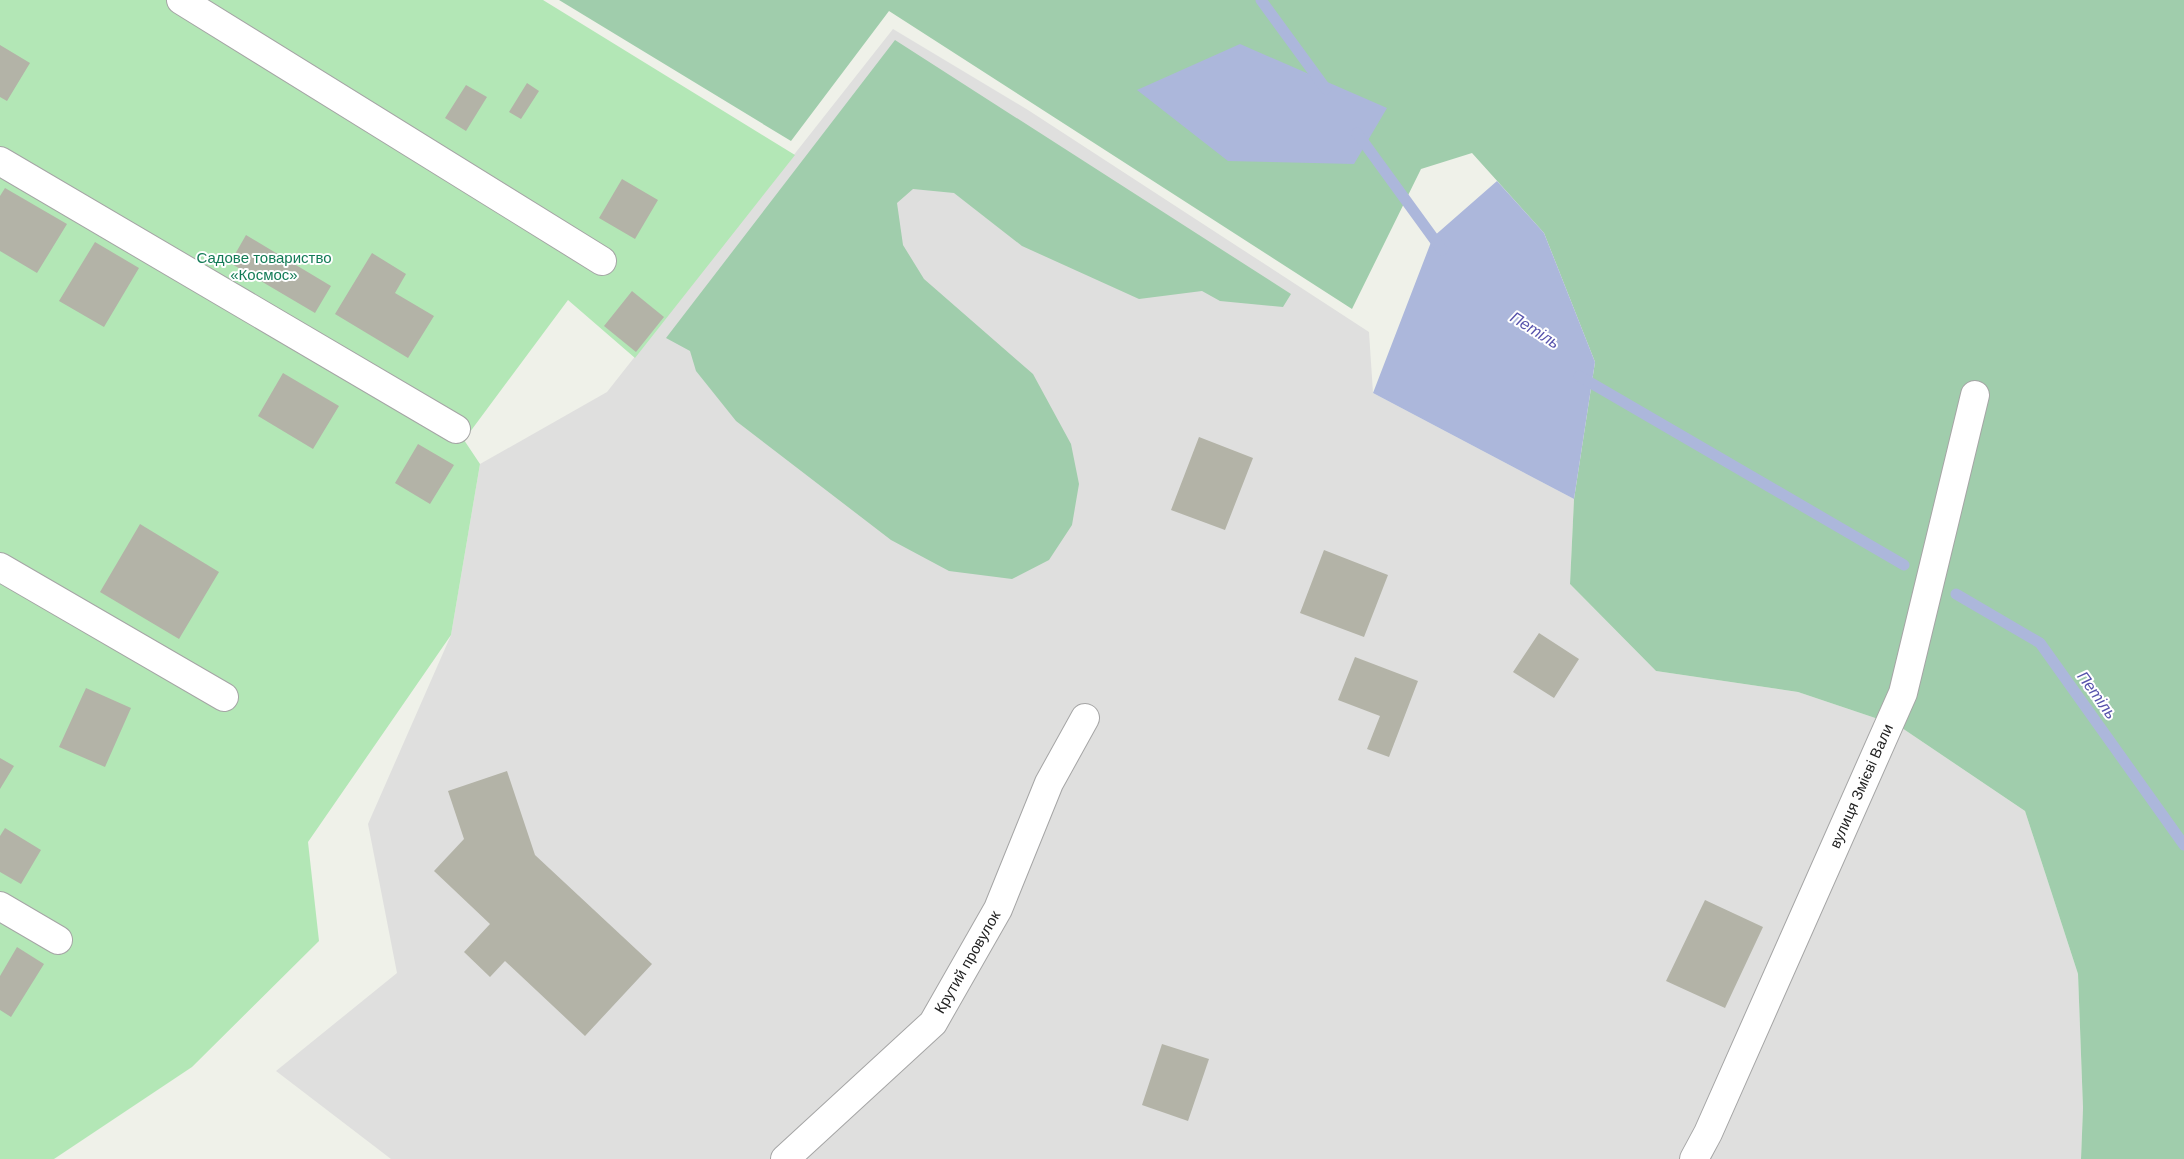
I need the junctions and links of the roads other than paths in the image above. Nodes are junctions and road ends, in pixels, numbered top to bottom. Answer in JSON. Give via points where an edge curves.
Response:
{"nodes":[{"id":1,"x":181,"y":0,"type":"edge"},
{"id":2,"x":0,"y":161,"type":"edge"},
{"id":3,"x":602,"y":261,"type":"dead end"},
{"id":4,"x":1975,"y":395,"type":"dead end"},
{"id":5,"x":456,"y":429,"type":"dead end"},
{"id":6,"x":0,"y":567,"type":"edge"},
{"id":7,"x":224,"y":697,"type":"dead end"},
{"id":8,"x":1085,"y":718,"type":"dead end"},
{"id":9,"x":0,"y":906,"type":"edge"},
{"id":10,"x":58,"y":940,"type":"dead end"},
{"id":11,"x":785,"y":1159,"type":"edge"},
{"id":12,"x":1694,"y":1159,"type":"edge"}],
"edges":[{"from":1,"to":3,"type":"street"},
{"from":2,"to":5,"type":"street"},
{"from":4,"to":12,"type":"street","name":"вулиця Змієві Вали","via":[[1903,693]]},
{"from":6,"to":7,"type":"street"},
{"from":8,"to":11,"type":"street","name":"Крутий провулок","via":[[1049,783],[998,909],[933,1023]]},
{"from":9,"to":10,"type":"street"}]}
